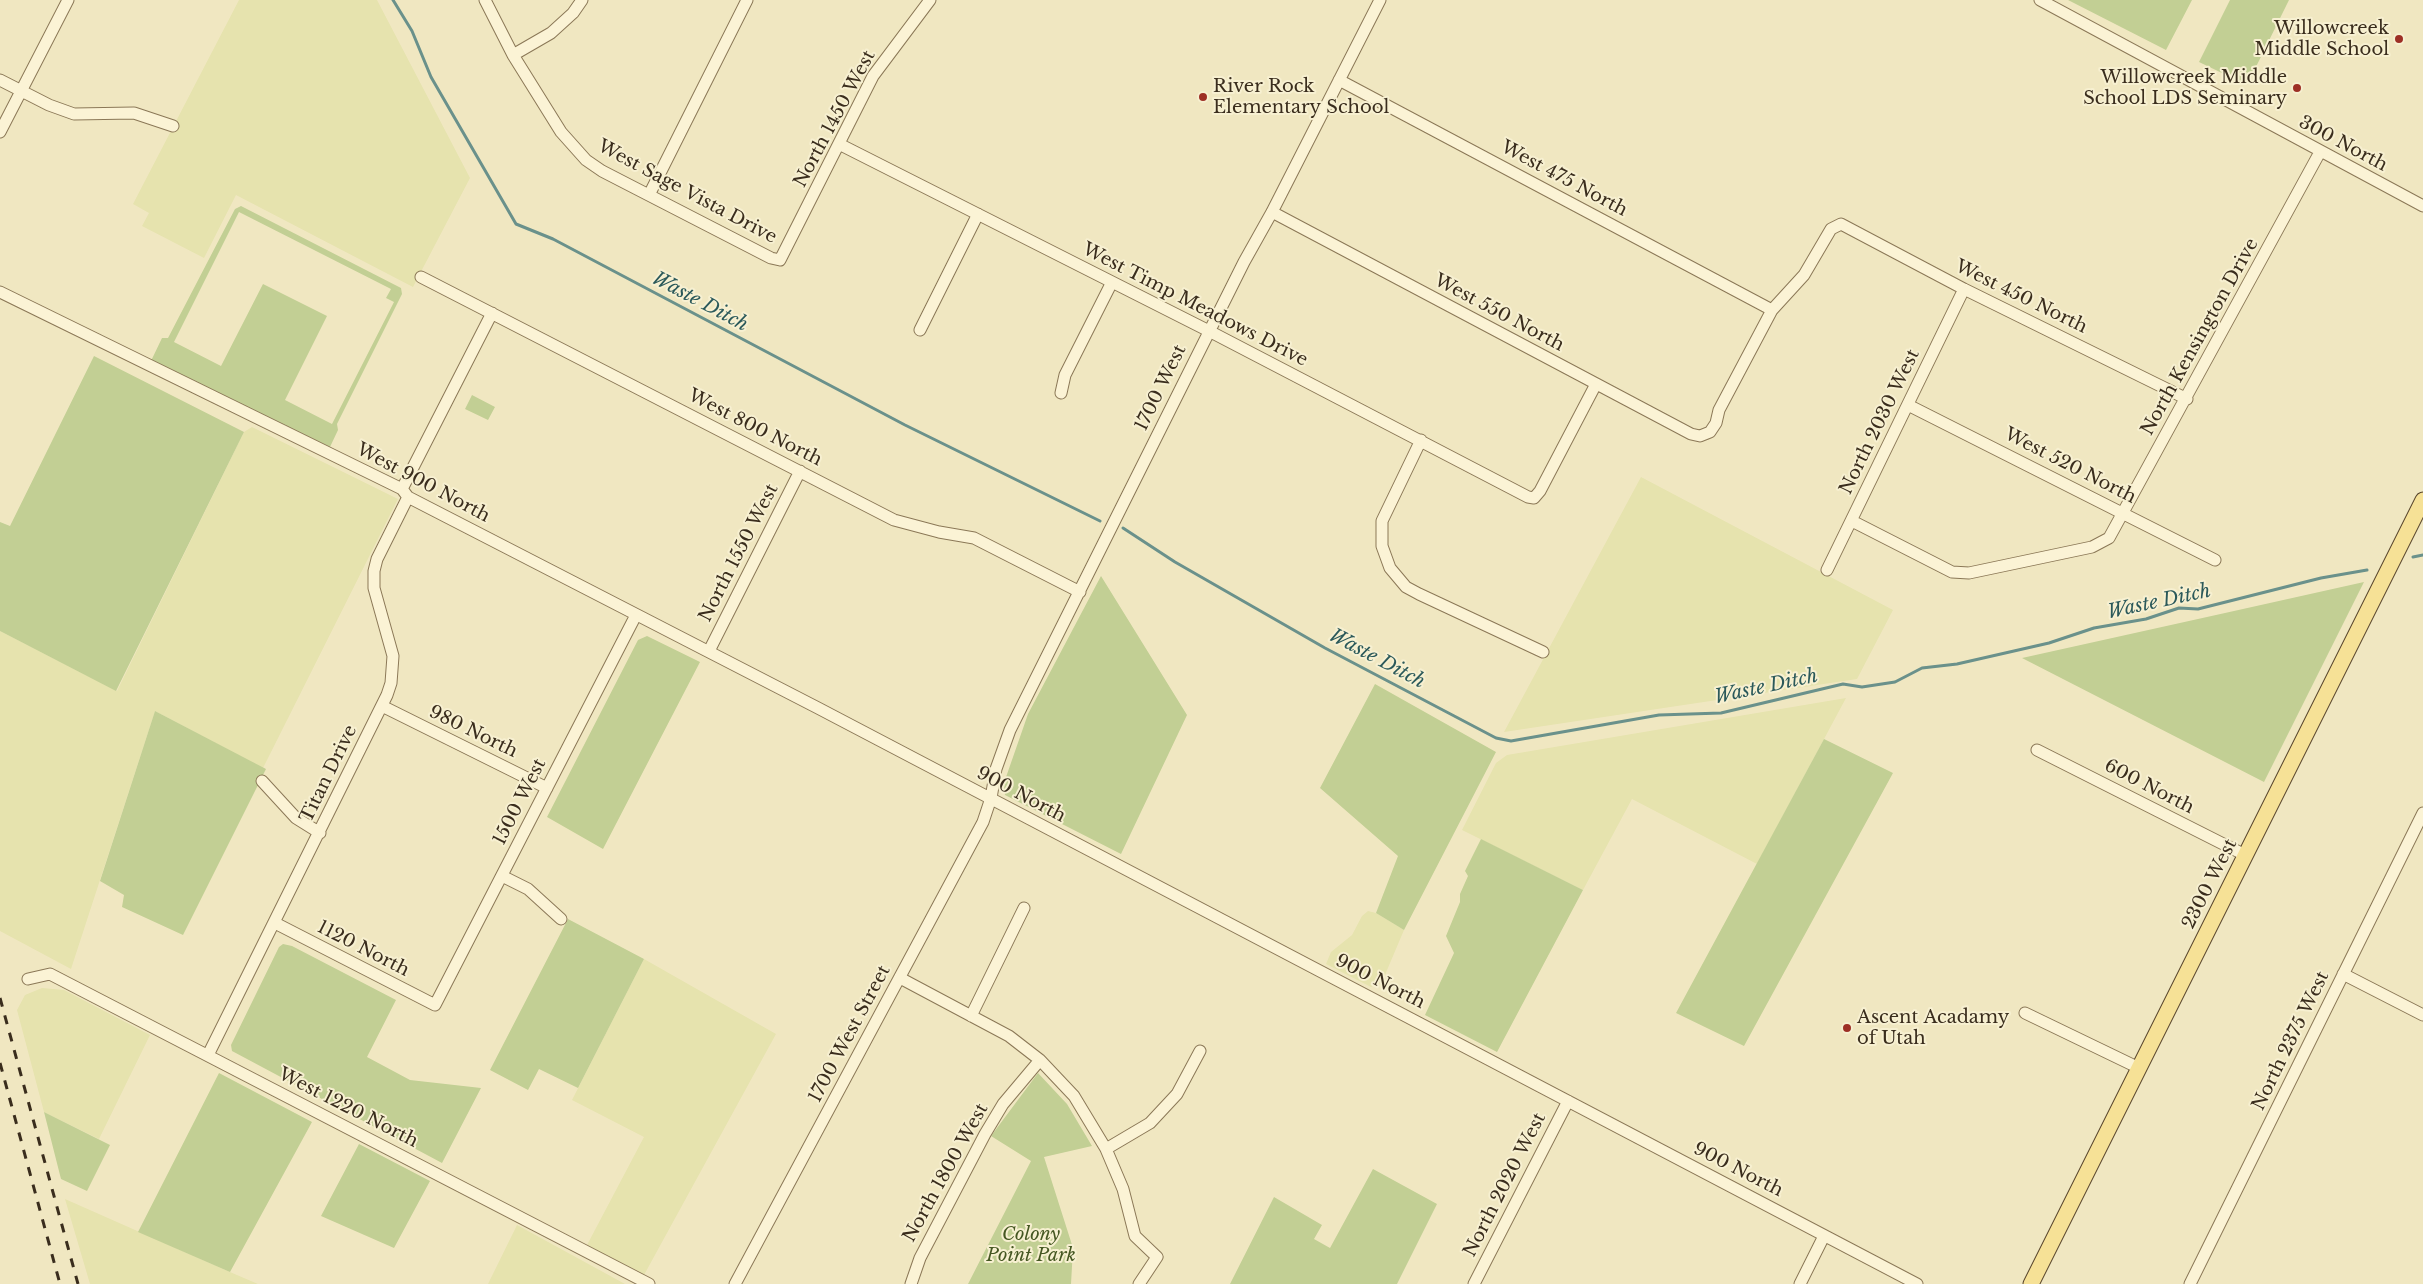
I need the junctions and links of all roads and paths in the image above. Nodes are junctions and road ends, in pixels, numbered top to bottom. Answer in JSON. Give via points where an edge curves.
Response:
{"nodes":[{"id":1,"x":68,"y":0,"type":"edge"},
{"id":2,"x":485,"y":0,"type":"edge"},
{"id":3,"x":582,"y":0,"type":"edge"},
{"id":4,"x":747,"y":0,"type":"edge"},
{"id":5,"x":930,"y":0,"type":"edge"},
{"id":6,"x":1380,"y":0,"type":"edge"},
{"id":7,"x":2040,"y":0,"type":"edge"},
{"id":8,"x":513,"y":55,"type":"junction"},
{"id":9,"x":0,"y":80,"type":"edge"},
{"id":10,"x":1339,"y":80,"type":"junction"},
{"id":11,"x":20,"y":90,"type":"junction"},
{"id":12,"x":173,"y":126,"type":"dead end"},
{"id":13,"x":0,"y":132,"type":"edge"},
{"id":14,"x":839,"y":144,"type":"junction"},
{"id":15,"x":2320,"y":152,"type":"junction"},
{"id":16,"x":649,"y":195,"type":"junction"},
{"id":17,"x":2423,"y":206,"type":"edge"},
{"id":18,"x":1272,"y":212,"type":"junction"},
{"id":19,"x":978,"y":214,"type":"junction"},
{"id":20,"x":780,"y":260,"type":"joint"},
{"id":21,"x":421,"y":277,"type":"dead end"},
{"id":22,"x":1112,"y":282,"type":"junction"},
{"id":23,"x":1964,"y":289,"type":"junction"},
{"id":24,"x":0,"y":292,"type":"edge"},
{"id":25,"x":1772,"y":310,"type":"junction"},
{"id":26,"x":492,"y":313,"type":"junction"},
{"id":27,"x":920,"y":330,"type":"dead end"},
{"id":28,"x":1209,"y":331,"type":"junction"},
{"id":29,"x":1596,"y":384,"type":"junction"},
{"id":30,"x":1061,"y":393,"type":"dead end"},
{"id":31,"x":2187,"y":399,"type":"junction"},
{"id":32,"x":1908,"y":405,"type":"junction"},
{"id":33,"x":1421,"y":440,"type":"junction"},
{"id":34,"x":800,"y":471,"type":"junction"},
{"id":35,"x":405,"y":493,"type":"junction"},
{"id":36,"x":2423,"y":500,"type":"edge"},
{"id":37,"x":2124,"y":512,"type":"junction"},
{"id":38,"x":1852,"y":521,"type":"junction"},
{"id":39,"x":2215,"y":560,"type":"dead end"},
{"id":40,"x":1827,"y":570,"type":"dead end"},
{"id":41,"x":1080,"y":592,"type":"junction"},
{"id":42,"x":636,"y":615,"type":"junction"},
{"id":43,"x":709,"y":651,"type":"junction"},
{"id":44,"x":1543,"y":652,"type":"dead end"},
{"id":45,"x":382,"y":706,"type":"junction"},
{"id":46,"x":826,"y":712,"type":"joint"},
{"id":47,"x":2036,"y":750,"type":"dead end"},
{"id":48,"x":262,"y":781,"type":"dead end"},
{"id":49,"x":547,"y":788,"type":"junction"},
{"id":50,"x":991,"y":798,"type":"junction"},
{"id":51,"x":2421,"y":821,"type":"edge"},
{"id":52,"x":320,"y":833,"type":"junction"},
{"id":53,"x":2245,"y":855,"type":"junction"},
{"id":54,"x":502,"y":876,"type":"junction"},
{"id":55,"x":1024,"y":908,"type":"dead end"},
{"id":56,"x":561,"y":920,"type":"dead end"},
{"id":57,"x":275,"y":923,"type":"junction"},
{"id":58,"x":2343,"y":974,"type":"junction"},
{"id":59,"x":900,"y":978,"type":"junction"},
{"id":60,"x":28,"y":979,"type":"dead end"},
{"id":61,"x":435,"y":1005,"type":"joint"},
{"id":62,"x":2025,"y":1013,"type":"dead end"},
{"id":63,"x":2423,"y":1015,"type":"edge"},
{"id":64,"x":971,"y":1016,"type":"junction"},
{"id":65,"x":1200,"y":1051,"type":"dead end"},
{"id":66,"x":208,"y":1056,"type":"junction"},
{"id":67,"x":1040,"y":1060,"type":"junction"},
{"id":68,"x":2139,"y":1068,"type":"junction"},
{"id":69,"x":1568,"y":1101,"type":"junction"},
{"id":70,"x":1106,"y":1149,"type":"junction"},
{"id":71,"x":1824,"y":1236,"type":"junction"},
{"id":72,"x":649,"y":1284,"type":"edge"},
{"id":73,"x":735,"y":1284,"type":"edge"},
{"id":74,"x":911,"y":1284,"type":"edge"},
{"id":75,"x":1139,"y":1284,"type":"edge"},
{"id":76,"x":1474,"y":1284,"type":"edge"},
{"id":77,"x":1800,"y":1284,"type":"edge"},
{"id":78,"x":1917,"y":1284,"type":"edge"},
{"id":79,"x":2030,"y":1284,"type":"edge"},
{"id":80,"x":2190,"y":1284,"type":"edge"}],
"edges":[{"from":1,"to":11,"type":"street"},
{"from":2,"to":8,"type":"street","name":"West Sage Vista Drive"},
{"from":3,"to":8,"type":"street","via":[[551,34]]},
{"from":4,"to":16,"type":"street"},
{"from":5,"to":14,"type":"street","name":"North 1450 West","via":[[876,71]]},
{"from":6,"to":10,"type":"street","name":"1700 West"},
{"from":7,"to":15,"type":"street","name":"300 North"},
{"from":8,"to":16,"type":"street","name":"West Sage Vista Drive","via":[[573,147],[602,171]]},
{"from":9,"to":11,"type":"street"},
{"from":10,"to":18,"type":"street","name":"1700 West"},
{"from":10,"to":25,"type":"street","name":"West 475 North"},
{"from":11,"to":12,"type":"street","via":[[74,114],[134,113]]},
{"from":11,"to":13,"type":"street"},
{"from":14,"to":19,"type":"street","name":"West Timp Meadows Drive"},
{"from":14,"to":20,"type":"street","name":"North 1450 West"},
{"from":15,"to":17,"type":"street","name":"300 North"},
{"from":15,"to":31,"type":"street","name":"North Kensington Drive"},
{"from":16,"to":20,"type":"street","name":"West Sage Vista Drive"},
{"from":18,"to":28,"type":"street","name":"1700 West"},
{"from":18,"to":29,"type":"street","name":"West 550 North"},
{"from":19,"to":22,"type":"street","name":"West Timp Meadows Drive"},
{"from":19,"to":27,"type":"street"},
{"from":21,"to":26,"type":"street","name":"West 800 North"},
{"from":22,"to":28,"type":"street","name":"West Timp Meadows Drive"},
{"from":22,"to":30,"type":"street","via":[[1066,375]]},
{"from":23,"to":25,"type":"street","name":"West 450 North","via":[[1841,224],[1831,229],[1804,275]]},
{"from":23,"to":31,"type":"street","name":"West 450 North"},
{"from":23,"to":32,"type":"street","name":"North 2030 West"},
{"from":24,"to":35,"type":"street","name":"West 900 North"},
{"from":25,"to":29,"type":"street","name":"West 550 North","via":[[1710,432],[1700,436],[1691,434]]},
{"from":26,"to":34,"type":"street","name":"West 800 North"},
{"from":26,"to":35,"type":"street","name":"Titan Drive"},
{"from":28,"to":33,"type":"street","name":"West Timp Meadows Drive"},
{"from":28,"to":41,"type":"street","name":"1700 West"},
{"from":29,"to":33,"type":"street","name":"West Timp Meadows Drive","via":[[1534,498],[1528,498]]},
{"from":31,"to":37,"type":"street","name":"North Kensington Drive"},
{"from":32,"to":37,"type":"street","name":"West 520 North"},
{"from":32,"to":38,"type":"street","name":"North 2030 West"},
{"from":33,"to":44,"type":"street","via":[[1384,516],[1381,533],[1385,558],[1396,578],[1419,594]]},
{"from":34,"to":41,"type":"street","name":"West 800 North","via":[[894,520],[974,538]]},
{"from":34,"to":43,"type":"street","name":"North 1550 West"},
{"from":35,"to":42,"type":"street","name":"West 900 North"},
{"from":35,"to":45,"type":"street","name":"Titan Drive","via":[[374,571],[374,588],[393,656],[391,683]]},
{"from":36,"to":53,"type":"main road","name":"2300 West"},
{"from":37,"to":38,"type":"street","name":"North Kensington Drive","via":[[2109,538],[2092,547],[1969,573],[1952,572]]},
{"from":37,"to":39,"type":"street","name":"West 520 North"},
{"from":38,"to":40,"type":"street","name":"North 2030 West"},
{"from":41,"to":50,"type":"street","name":"1700 West","via":[[1010,730],[996,769]]},
{"from":42,"to":43,"type":"street","name":"West 900 North"},
{"from":42,"to":49,"type":"street","name":"1500 West"},
{"from":43,"to":46,"type":"street","name":"West 900 North"},
{"from":45,"to":49,"type":"street","name":"980 North"},
{"from":45,"to":52,"type":"street","name":"Titan Drive"},
{"from":46,"to":50,"type":"street","name":"900 North"},
{"from":47,"to":53,"type":"street","name":"600 North"},
{"from":48,"to":52,"type":"street","via":[[296,818]]},
{"from":49,"to":54,"type":"street","name":"1500 West"},
{"from":50,"to":59,"type":"street","name":"1700 West Street","via":[[982,822]]},
{"from":50,"to":69,"type":"street","name":"900 North"},
{"from":51,"to":58,"type":"street","name":"North 2375 West"},
{"from":52,"to":57,"type":"street","name":"Titan Drive"},
{"from":53,"to":68,"type":"main road","name":"2300 West"},
{"from":54,"to":56,"type":"street","via":[[528,889]]},
{"from":54,"to":61,"type":"street","name":"1500 West"},
{"from":55,"to":64,"type":"street"},
{"from":57,"to":61,"type":"street","name":"1120 North"},
{"from":57,"to":66,"type":"street","name":"Titan Drive"},
{"from":58,"to":63,"type":"street"},
{"from":58,"to":80,"type":"street","name":"North 2375 West"},
{"from":59,"to":64,"type":"street"},
{"from":59,"to":73,"type":"street","name":"1700 West Street"},
{"from":60,"to":66,"type":"street","name":"West 1220 North","via":[[50,974]]},
{"from":62,"to":68,"type":"street"},
{"from":64,"to":67,"type":"street","via":[[1009,1036]]},
{"from":65,"to":70,"type":"street","via":[[1177,1094],[1150,1123]]},
{"from":66,"to":72,"type":"street","name":"West 1220 North"},
{"from":67,"to":70,"type":"street","via":[[1074,1096]]},
{"from":67,"to":74,"type":"street","name":"North 1800 West","via":[[1004,1104],[985,1134],[920,1258]]},
{"from":68,"to":79,"type":"main road","name":"2300 West"},
{"from":69,"to":71,"type":"street","name":"900 North"},
{"from":69,"to":76,"type":"street","name":"North 2020 West"},
{"from":70,"to":75,"type":"street","via":[[1123,1189],[1135,1236],[1158,1257]]},
{"from":71,"to":77,"type":"street"},
{"from":71,"to":78,"type":"street","name":"900 North"}]}
